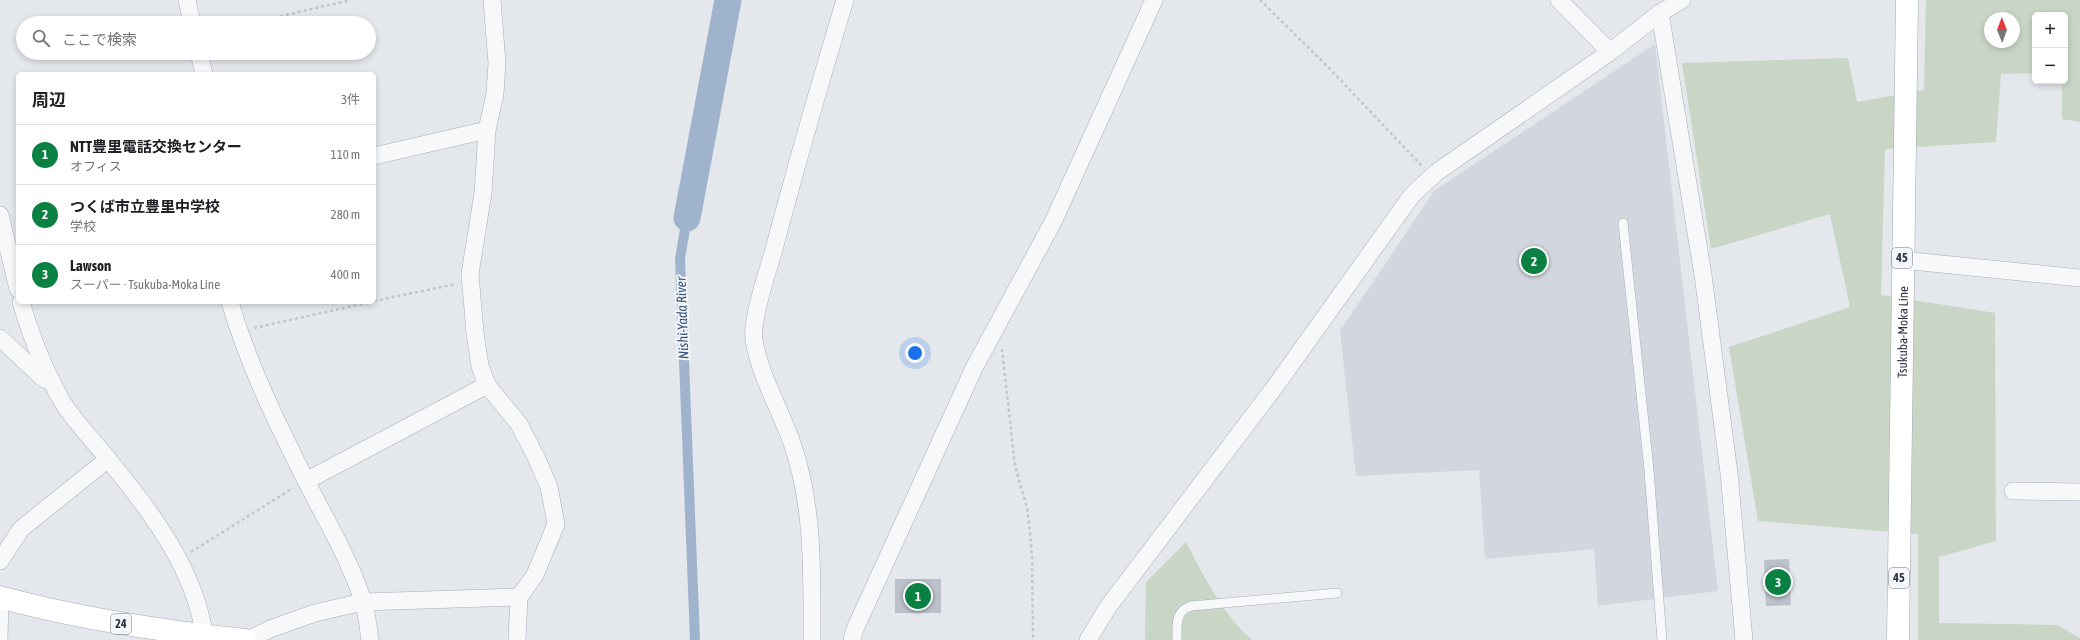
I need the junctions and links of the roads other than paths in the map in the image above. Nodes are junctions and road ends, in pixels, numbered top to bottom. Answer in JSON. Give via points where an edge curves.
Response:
{"nodes":[{"id":1,"x":187,"y":0,"type":"edge"},
{"id":2,"x":492,"y":0,"type":"edge"},
{"id":3,"x":845,"y":0,"type":"edge"},
{"id":4,"x":1154,"y":0,"type":"edge"},
{"id":5,"x":1559,"y":0,"type":"edge"},
{"id":6,"x":1682,"y":0,"type":"edge"},
{"id":7,"x":1906,"y":0,"type":"edge"},
{"id":8,"x":1660,"y":13,"type":"junction"},
{"id":9,"x":190,"y":16,"type":"edge"},
{"id":10,"x":1610,"y":52,"type":"junction"},
{"id":11,"x":201,"y":60,"type":"edge"},
{"id":12,"x":204,"y":72,"type":"edge"},
{"id":13,"x":487,"y":130,"type":"junction"},
{"id":14,"x":376,"y":156,"type":"edge"},
{"id":15,"x":0,"y":215,"type":"edge"},
{"id":16,"x":1622,"y":224,"type":"dead end"},
{"id":17,"x":1902,"y":260,"type":"junction"},
{"id":18,"x":2080,"y":278,"type":"edge"},
{"id":19,"x":16,"y":279,"type":"edge"},
{"id":20,"x":23,"y":304,"type":"edge"},
{"id":21,"x":231,"y":304,"type":"edge"},
{"id":22,"x":0,"y":338,"type":"edge"},
{"id":23,"x":51,"y":381,"type":"junction"},
{"id":24,"x":487,"y":385,"type":"junction"},
{"id":25,"x":108,"y":459,"type":"junction"},
{"id":26,"x":306,"y":481,"type":"junction"},
{"id":27,"x":2013,"y":492,"type":"dead end"},
{"id":28,"x":2080,"y":492,"type":"edge"},
{"id":29,"x":0,"y":561,"type":"edge"},
{"id":30,"x":1337,"y":594,"type":"dead end"},
{"id":31,"x":519,"y":597,"type":"junction"},
{"id":32,"x":2,"y":598,"type":"edge"},
{"id":33,"x":363,"y":602,"type":"junction"},
{"id":34,"x":205,"y":638,"type":"edge"},
{"id":35,"x":3,"y":640,"type":"edge"},
{"id":36,"x":245,"y":640,"type":"edge"},
{"id":37,"x":248,"y":640,"type":"edge"},
{"id":38,"x":370,"y":640,"type":"edge"},
{"id":39,"x":517,"y":640,"type":"edge"},
{"id":40,"x":812,"y":640,"type":"edge"},
{"id":41,"x":852,"y":640,"type":"edge"},
{"id":42,"x":1088,"y":640,"type":"edge"},
{"id":43,"x":1177,"y":640,"type":"edge"},
{"id":44,"x":1662,"y":640,"type":"edge"},
{"id":45,"x":1744,"y":640,"type":"edge"},
{"id":46,"x":1898,"y":640,"type":"edge"}],
"edges":[{"from":1,"to":9,"type":"street"},
{"from":2,"to":13,"type":"street","via":[[497,63],[495,94]]},
{"from":3,"to":40,"type":"street","via":[[793,174],[758,305],[754,338],[763,371],[792,444],[803,489],[810,531]]},
{"from":4,"to":41,"type":"street","via":[[1053,222],[974,368]]},
{"from":5,"to":10,"type":"street"},
{"from":6,"to":8,"type":"street"},
{"from":7,"to":17,"type":"main road","name":"Tsukuba-Moka Line","number":"45"},
{"from":8,"to":10,"type":"street"},
{"from":8,"to":45,"type":"street","via":[[1703,275],[1728,465]]},
{"from":10,"to":42,"type":"street","via":[[1432,177],[1412,195],[1274,388],[1108,607]]},
{"from":11,"to":12,"type":"street"},
{"from":13,"to":14,"type":"street"},
{"from":13,"to":24,"type":"street","via":[[483,193],[470,281],[480,366]]},
{"from":15,"to":19,"type":"street"},
{"from":16,"to":44,"type":"lane","via":[[1649,470]]},
{"from":17,"to":18,"type":"street"},
{"from":17,"to":46,"type":"main road","name":"Tsukuba-Moka Line","number":"45"},
{"from":20,"to":23,"type":"street"},
{"from":21,"to":26,"type":"street","via":[[238,332],[259,383]]},
{"from":22,"to":23,"type":"street","via":[[44,379]]},
{"from":23,"to":25,"type":"street","via":[[64,404]]},
{"from":24,"to":26,"type":"street"},
{"from":24,"to":31,"type":"street","via":[[518,424],[536,457],[549,487],[556,524],[535,575]]},
{"from":25,"to":29,"type":"street","via":[[21,529]]},
{"from":25,"to":34,"type":"street","via":[[137,494],[178,560],[198,603]]},
{"from":26,"to":33,"type":"street","via":[[344,552]]},
{"from":27,"to":28,"type":"street"},
{"from":30,"to":43,"type":"lane","via":[[1184,608],[1177,618]]},
{"from":31,"to":33,"type":"street"},
{"from":31,"to":39,"type":"street"},
{"from":32,"to":34,"type":"main road","number":"24","via":[[101,620]]},
{"from":32,"to":35,"type":"lane"},
{"from":33,"to":37,"type":"street","via":[[315,613]]},
{"from":33,"to":38,"type":"street"},
{"from":34,"to":36,"type":"main road","number":"24"}]}
